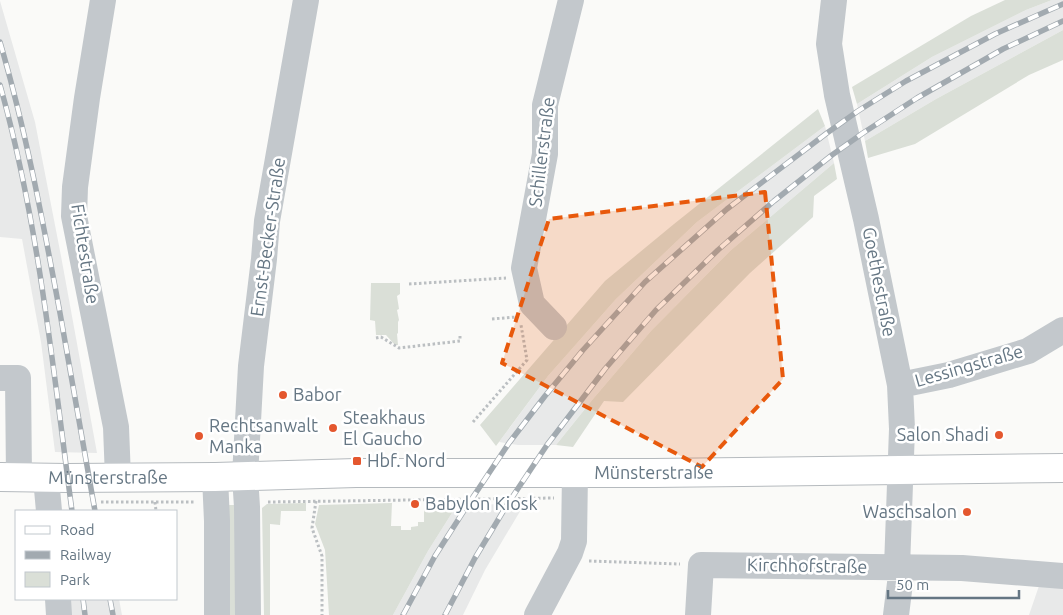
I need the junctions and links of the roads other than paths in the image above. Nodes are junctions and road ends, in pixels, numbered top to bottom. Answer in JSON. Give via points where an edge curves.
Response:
{"nodes":[{"id":1,"x":103,"y":0,"type":"edge"},
{"id":2,"x":306,"y":0,"type":"edge"},
{"id":3,"x":571,"y":0,"type":"edge"},
{"id":4,"x":834,"y":0,"type":"edge"},
{"id":5,"x":554,"y":327,"type":"dead end"},
{"id":6,"x":1063,"y":330,"type":"edge"},
{"id":7,"x":0,"y":378,"type":"edge"},
{"id":8,"x":900,"y":385,"type":"junction"},
{"id":9,"x":1063,"y":468,"type":"edge"},
{"id":10,"x":900,"y":470,"type":"junction"},
{"id":11,"x":245,"y":476,"type":"junction"},
{"id":12,"x":22,"y":477,"type":"edge"},
{"id":13,"x":215,"y":477,"type":"junction"},
{"id":14,"x":118,"y":478,"type":"junction"},
{"id":15,"x":575,"y":485,"type":"junction"},
{"id":16,"x":48,"y":510,"type":"edge"},
{"id":17,"x":900,"y":567,"type":"junction"},
{"id":18,"x":1063,"y":576,"type":"edge"},
{"id":19,"x":58,"y":600,"type":"edge"},
{"id":20,"x":59,"y":615,"type":"edge"},
{"id":21,"x":217,"y":615,"type":"edge"},
{"id":22,"x":248,"y":615,"type":"edge"},
{"id":23,"x":537,"y":615,"type":"edge"},
{"id":24,"x":698,"y":615,"type":"edge"},
{"id":25,"x":896,"y":615,"type":"edge"}],
"edges":[{"from":1,"to":14,"type":"street","name":"Fichtestraße","via":[[75,187],[74,216],[116,427]]},
{"from":2,"to":11,"type":"street","name":"Ernst-Becker-Straße","via":[[267,221],[251,366]]},
{"from":3,"to":5,"type":"street","name":"Schillerstraße","via":[[546,105],[545,154],[524,268],[532,304]]},
{"from":4,"to":8,"type":"street","name":"Goethestraße","via":[[828,44]]},
{"from":6,"to":8,"type":"street","name":"Lessingstraße","via":[[1028,351],[949,375]]},
{"from":7,"to":12,"type":"street","via":[[18,378]]},
{"from":8,"to":10,"type":"street","name":"Goethestraße"},
{"from":9,"to":10,"type":"main road","name":"Münsterstraße"},
{"from":10,"to":15,"type":"main road","name":"Münsterstraße"},
{"from":10,"to":17,"type":"street","name":"Goethestraße"},
{"from":11,"to":13,"type":"main road","name":"Münsterstraße"},
{"from":11,"to":15,"type":"main road","name":"Münsterstraße","via":[[365,473]]},
{"from":11,"to":22,"type":"street"},
{"from":12,"to":14,"type":"main road","name":"Münsterstraße"},
{"from":12,"to":16,"type":"street"},
{"from":13,"to":14,"type":"main road","name":"Münsterstraße"},
{"from":13,"to":21,"type":"street"},
{"from":15,"to":23,"type":"street","via":[[574,541]]},
{"from":17,"to":18,"type":"street","name":"Kirchhofstraße"},
{"from":17,"to":24,"type":"street","name":"Kirchhofstraße","via":[[701,564]]},
{"from":17,"to":25,"type":"street","name":"Goethestraße"},
{"from":19,"to":20,"type":"street"}]}
